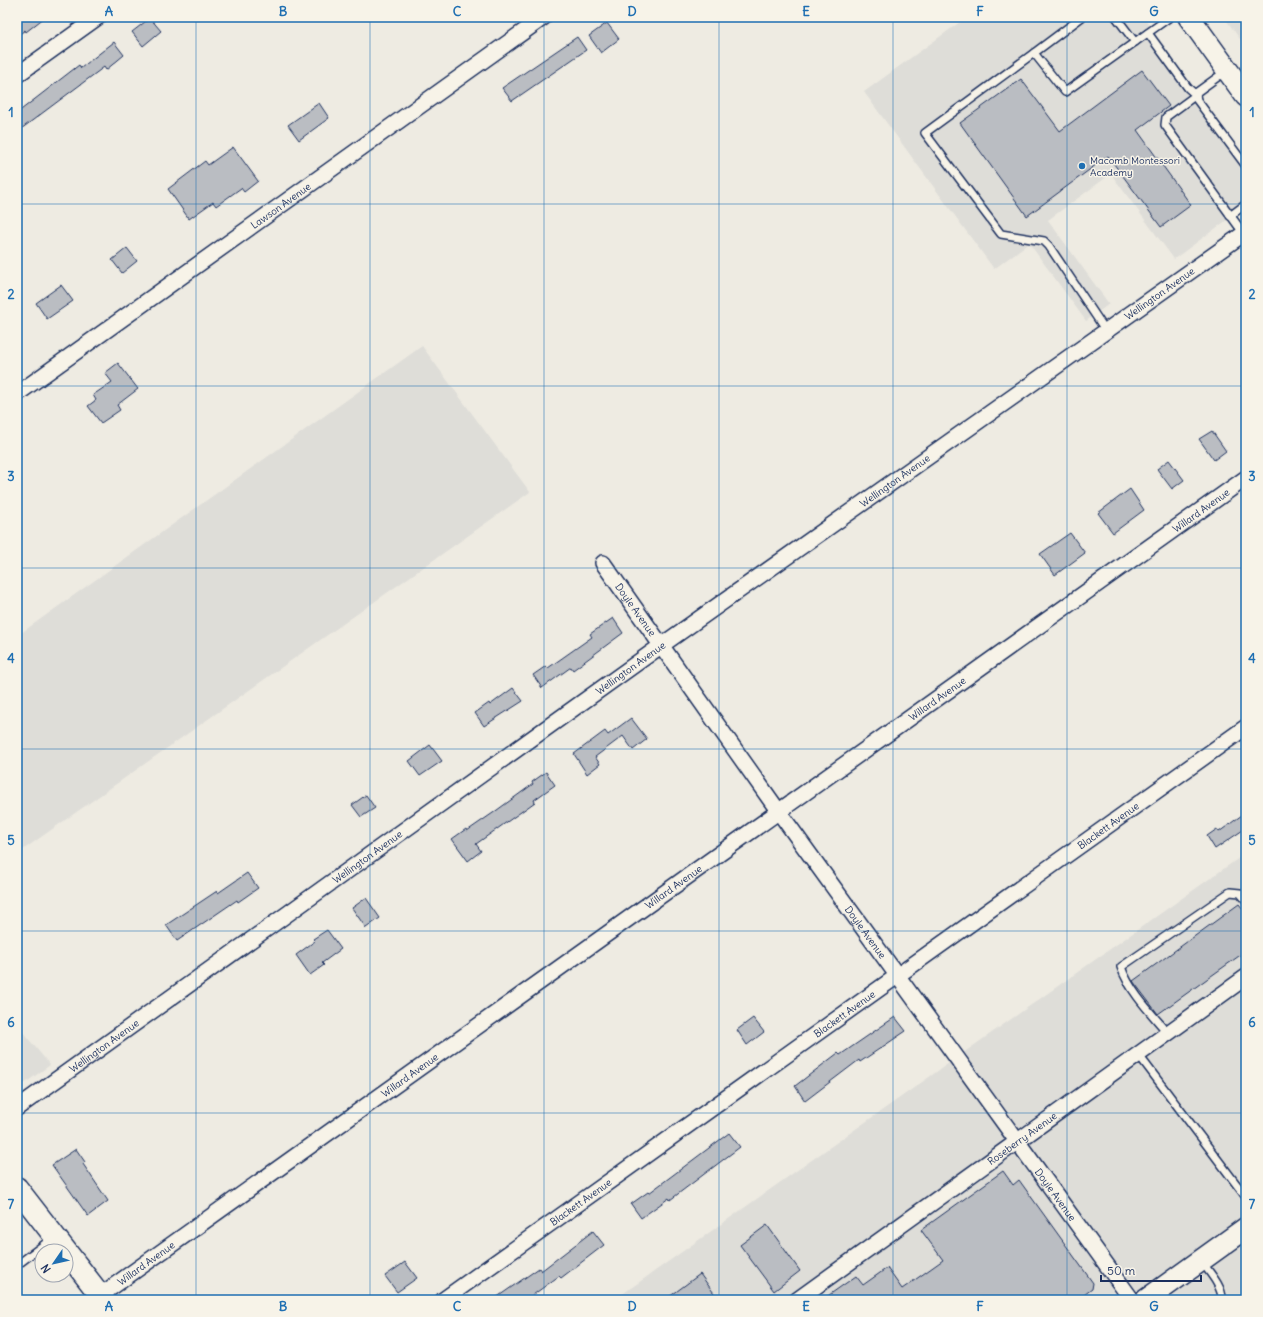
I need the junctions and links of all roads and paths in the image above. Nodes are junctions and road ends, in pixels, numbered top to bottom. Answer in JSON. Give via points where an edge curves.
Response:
{"nodes":[{"id":1,"x":98,"y":17,"type":"edge"},
{"id":2,"x":544,"y":17,"type":"edge"},
{"id":3,"x":1082,"y":17,"type":"edge"},
{"id":4,"x":1116,"y":17,"type":"edge"},
{"id":5,"x":1170,"y":17,"type":"edge"},
{"id":6,"x":1189,"y":17,"type":"edge"},
{"id":7,"x":1148,"y":33,"type":"junction"},
{"id":8,"x":1135,"y":42,"type":"junction"},
{"id":9,"x":1034,"y":53,"type":"junction"},
{"id":10,"x":1227,"y":70,"type":"junction"},
{"id":11,"x":17,"y":75,"type":"edge"},
{"id":12,"x":1196,"y":95,"type":"junction"},
{"id":13,"x":1246,"y":96,"type":"edge"},
{"id":14,"x":1246,"y":166,"type":"edge"},
{"id":15,"x":1246,"y":204,"type":"edge"},
{"id":16,"x":1230,"y":216,"type":"junction"},
{"id":17,"x":1245,"y":233,"type":"edge"},
{"id":18,"x":1106,"y":331,"type":"junction"},
{"id":19,"x":17,"y":394,"type":"edge"},
{"id":20,"x":1246,"y":478,"type":"edge"},
{"id":21,"x":603,"y":562,"type":"dead end"},
{"id":22,"x":662,"y":645,"type":"junction"},
{"id":23,"x":1246,"y":727,"type":"edge"},
{"id":24,"x":779,"y":812,"type":"junction"},
{"id":25,"x":1246,"y":900,"type":"edge"},
{"id":26,"x":898,"y":975,"type":"junction"},
{"id":27,"x":1246,"y":977,"type":"edge"},
{"id":28,"x":1168,"y":1033,"type":"junction"},
{"id":29,"x":1138,"y":1054,"type":"junction"},
{"id":30,"x":17,"y":1108,"type":"edge"},
{"id":31,"x":1017,"y":1141,"type":"junction"},
{"id":32,"x":17,"y":1188,"type":"edge"},
{"id":33,"x":1246,"y":1197,"type":"edge"},
{"id":34,"x":1246,"y":1228,"type":"edge"},
{"id":35,"x":55,"y":1236,"type":"junction"},
{"id":36,"x":1201,"y":1260,"type":"junction"},
{"id":37,"x":17,"y":1265,"type":"edge"},
{"id":38,"x":100,"y":1298,"type":"edge"},
{"id":39,"x":443,"y":1300,"type":"edge"},
{"id":40,"x":797,"y":1300,"type":"edge"},
{"id":41,"x":1132,"y":1300,"type":"edge"},
{"id":42,"x":1146,"y":1300,"type":"edge"},
{"id":43,"x":1222,"y":1300,"type":"edge"}],
"edges":[{"from":1,"to":11,"type":"street"},
{"from":2,"to":19,"type":"street","name":"Lawson Avenue"},
{"from":3,"to":9,"type":"lane"},
{"from":4,"to":8,"type":"lane"},
{"from":5,"to":7,"type":"lane"},
{"from":6,"to":10,"type":"main road"},
{"from":7,"to":8,"type":"lane"},
{"from":7,"to":12,"type":"lane","via":[[1188,88]]},
{"from":8,"to":9,"type":"lane","via":[[1065,92]]},
{"from":9,"to":18,"type":"lane","via":[[925,133],[1001,234],[1044,241],[1049,246]]},
{"from":10,"to":12,"type":"lane"},
{"from":10,"to":13,"type":"main road"},
{"from":12,"to":14,"type":"lane","via":[[1197,100]]},
{"from":12,"to":16,"type":"lane","via":[[1166,117],[1164,123]]},
{"from":15,"to":16,"type":"lane"},
{"from":16,"to":17,"type":"lane"},
{"from":17,"to":18,"type":"street","name":"Wellington Avenue"},
{"from":18,"to":22,"type":"street","name":"Wellington Avenue"},
{"from":20,"to":24,"type":"street","name":"Willard Avenue"},
{"from":21,"to":22,"type":"street","name":"Doyle Avenue"},
{"from":22,"to":24,"type":"street","name":"Doyle Avenue"},
{"from":22,"to":30,"type":"street","name":"Wellington Avenue"},
{"from":23,"to":26,"type":"street","name":"Blackett Avenue"},
{"from":24,"to":26,"type":"street","name":"Doyle Avenue"},
{"from":24,"to":38,"type":"street","name":"Willard Avenue"},
{"from":25,"to":28,"type":"lane","via":[[1240,893],[1230,892],[1121,967],[1141,1001]]},
{"from":26,"to":31,"type":"street","name":"Doyle Avenue"},
{"from":26,"to":39,"type":"street","name":"Blackett Avenue"},
{"from":27,"to":28,"type":"street","name":"Roseberry Avenue"},
{"from":28,"to":29,"type":"street","name":"Roseberry Avenue"},
{"from":29,"to":31,"type":"street","name":"Roseberry Avenue"},
{"from":29,"to":33,"type":"lane"},
{"from":31,"to":40,"type":"street","name":"Roseberry Avenue"},
{"from":31,"to":41,"type":"street","name":"Doyle Avenue"},
{"from":32,"to":35,"type":"main road"},
{"from":34,"to":36,"type":"main road"},
{"from":35,"to":37,"type":"lane"},
{"from":35,"to":38,"type":"main road"},
{"from":36,"to":42,"type":"main road"},
{"from":36,"to":43,"type":"lane","via":[[1218,1286]]}]}
